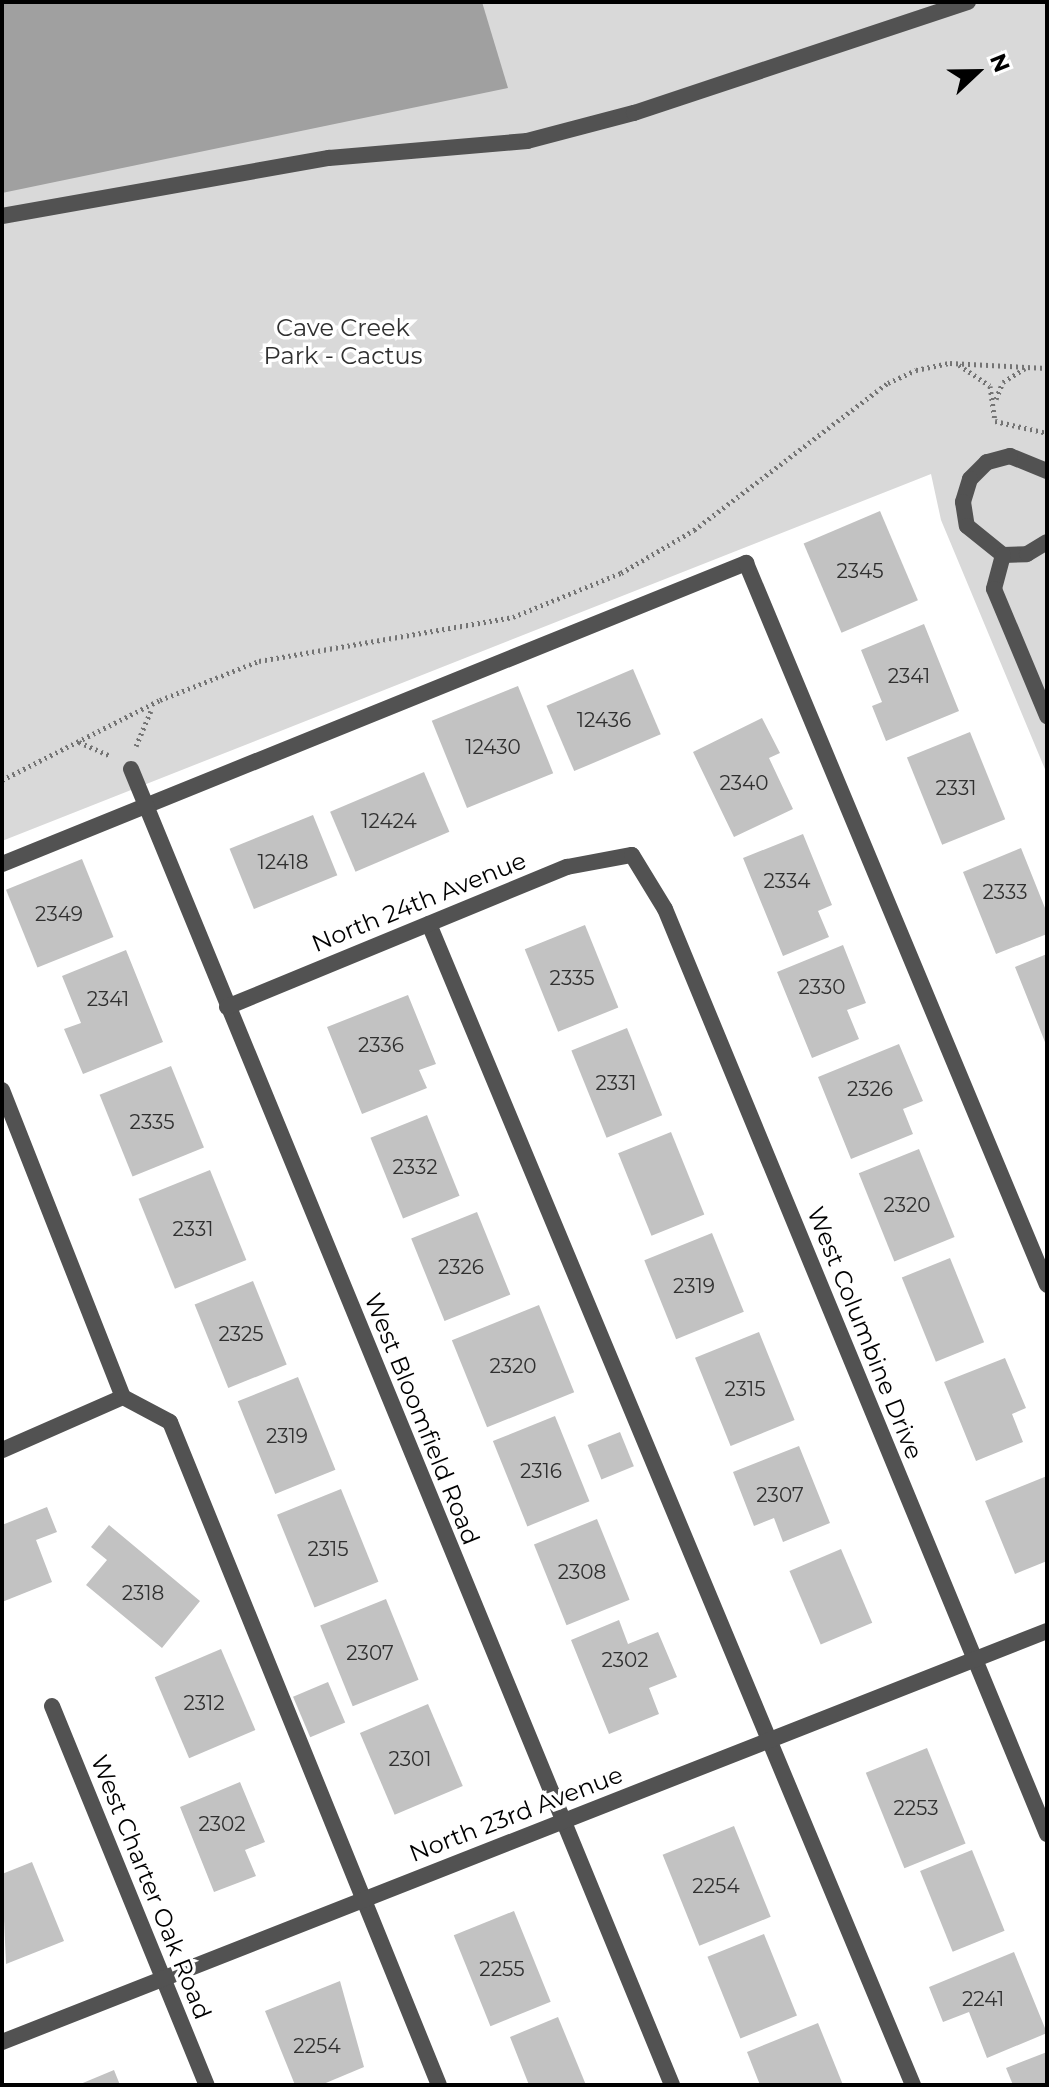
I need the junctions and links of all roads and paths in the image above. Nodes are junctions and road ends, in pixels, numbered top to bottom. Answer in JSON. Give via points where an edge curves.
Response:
{"nodes":[{"id":1,"x":968,"y":2,"type":"edge"},
{"id":2,"x":2,"y":216,"type":"edge"},
{"id":3,"x":942,"y":365,"type":"junction"},
{"id":4,"x":1032,"y":366,"type":"junction"},
{"id":5,"x":1047,"y":368,"type":"edge"},
{"id":6,"x":996,"y":400,"type":"junction"},
{"id":7,"x":1047,"y":433,"type":"edge"},
{"id":8,"x":1047,"y":471,"type":"edge"},
{"id":9,"x":1047,"y":542,"type":"edge"},
{"id":10,"x":1003,"y":555,"type":"junction"},
{"id":11,"x":1047,"y":716,"type":"edge"},
{"id":12,"x":131,"y":769,"type":"dead end"},
{"id":13,"x":2,"y":780,"type":"edge"},
{"id":14,"x":145,"y":803,"type":"junction"},
{"id":15,"x":632,"y":855,"type":"joint"},
{"id":16,"x":2,"y":864,"type":"edge"},
{"id":17,"x":429,"y":924,"type":"junction"},
{"id":18,"x":227,"y":1007,"type":"junction"},
{"id":19,"x":2,"y":1090,"type":"edge"},
{"id":20,"x":1047,"y":1285,"type":"edge"},
{"id":21,"x":123,"y":1397,"type":"junction"},
{"id":22,"x":2,"y":1450,"type":"edge"},
{"id":23,"x":1047,"y":1631,"type":"edge"},
{"id":24,"x":973,"y":1659,"type":"junction"},
{"id":25,"x":52,"y":1706,"type":"dead end"},
{"id":26,"x":765,"y":1741,"type":"junction"},
{"id":27,"x":561,"y":1822,"type":"junction"},
{"id":28,"x":1047,"y":1834,"type":"edge"},
{"id":29,"x":360,"y":1901,"type":"junction"},
{"id":30,"x":162,"y":1979,"type":"junction"},
{"id":31,"x":2,"y":2042,"type":"edge"},
{"id":32,"x":207,"y":2085,"type":"edge"},
{"id":33,"x":439,"y":2085,"type":"edge"},
{"id":34,"x":672,"y":2085,"type":"edge"},
{"id":35,"x":913,"y":2085,"type":"edge"}],
"edges":[{"from":1,"to":2,"type":"street","via":[[634,113],[527,141],[329,158]]},
{"from":3,"to":4,"type":"path"},
{"from":3,"to":6,"type":"path","via":[[963,366],[990,386]]},
{"from":3,"to":13,"type":"path","via":[[888,383],[694,530],[621,573],[513,617],[259,661],[160,700]]},
{"from":4,"to":5,"type":"path"},
{"from":4,"to":6,"type":"path","via":[[1016,370]]},
{"from":6,"to":7,"type":"path","via":[[995,421]]},
{"from":8,"to":10,"type":"street","via":[[1010,456],[987,462],[970,479],[963,502],[967,526]]},
{"from":9,"to":10,"type":"street","via":[[1027,554]]},
{"from":10,"to":11,"type":"street","via":[[994,589]]},
{"from":12,"to":14,"type":"street","name":"West Bloomfield Road"},
{"from":14,"to":16,"type":"street"},
{"from":14,"to":18,"type":"street","name":"West Bloomfield Road"},
{"from":14,"to":20,"type":"street","via":[[746,563]]},
{"from":15,"to":17,"type":"street","name":"North 24th Avenue","via":[[567,867]]},
{"from":15,"to":24,"type":"street","name":"West Columbine Drive","via":[[665,909]]},
{"from":17,"to":18,"type":"street","name":"North 24th Avenue"},
{"from":17,"to":26,"type":"street"},
{"from":18,"to":27,"type":"street","name":"West Bloomfield Road"},
{"from":19,"to":21,"type":"street"},
{"from":21,"to":22,"type":"street"},
{"from":21,"to":29,"type":"street","via":[[170,1422]]},
{"from":23,"to":24,"type":"street","name":"North 23rd Avenue"},
{"from":24,"to":26,"type":"street","name":"North 23rd Avenue"},
{"from":24,"to":28,"type":"street","name":"West Columbine Drive"},
{"from":25,"to":30,"type":"street","name":"West Charter Oak Road"},
{"from":26,"to":27,"type":"street","name":"North 23rd Avenue"},
{"from":26,"to":35,"type":"street"},
{"from":27,"to":29,"type":"street","name":"North 23rd Avenue"},
{"from":27,"to":34,"type":"street","name":"West Bloomfield Road"},
{"from":29,"to":30,"type":"street","name":"North 23rd Avenue"},
{"from":29,"to":33,"type":"street"},
{"from":30,"to":31,"type":"street","name":"North 23rd Avenue"},
{"from":30,"to":32,"type":"street","name":"West Charter Oak Road"}]}
